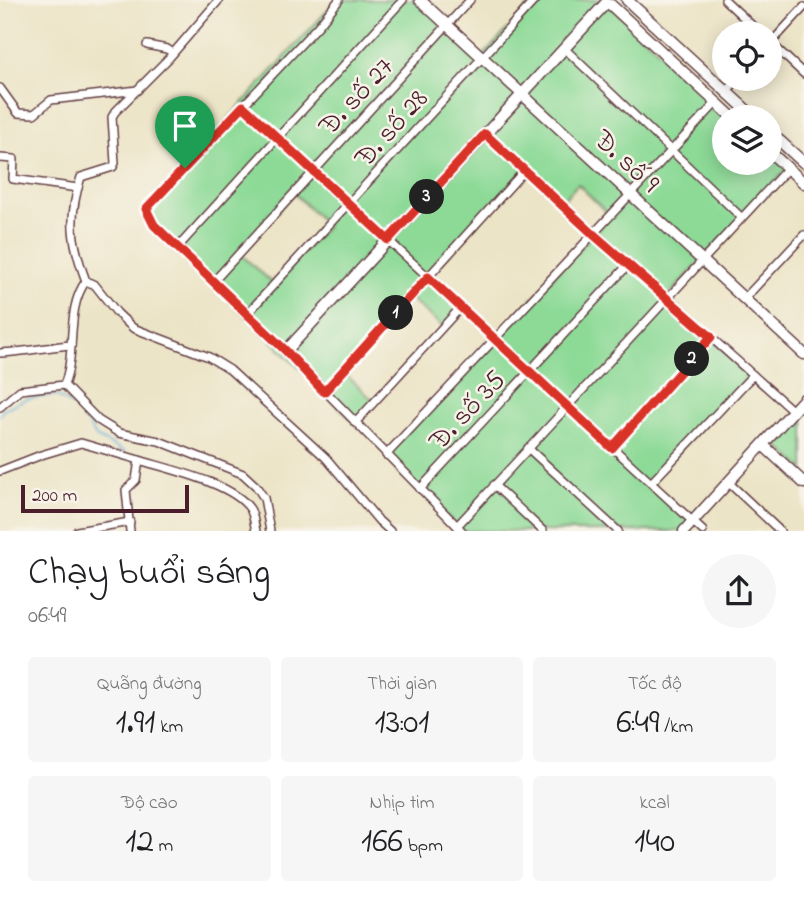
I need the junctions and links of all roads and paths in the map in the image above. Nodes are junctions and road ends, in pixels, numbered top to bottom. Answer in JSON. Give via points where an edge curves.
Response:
{"nodes":[{"id":1,"x":219,"y":0,"type":"edge"},
{"id":2,"x":339,"y":0,"type":"edge"},
{"id":3,"x":403,"y":0,"type":"edge"},
{"id":4,"x":420,"y":0,"type":"edge"},
{"id":5,"x":470,"y":0,"type":"edge"},
{"id":6,"x":535,"y":0,"type":"edge"},
{"id":7,"x":624,"y":0,"type":"edge"},
{"id":8,"x":725,"y":0,"type":"edge"},
{"id":9,"x":607,"y":3,"type":"edge"},
{"id":10,"x":804,"y":7,"type":"edge"},
{"id":11,"x":748,"y":21,"type":"edge"},
{"id":12,"x":448,"y":25,"type":"junction"},
{"id":13,"x":318,"y":26,"type":"junction"},
{"id":14,"x":782,"y":30,"type":"edge"},
{"id":15,"x":147,"y":45,"type":"dead end"},
{"id":16,"x":564,"y":48,"type":"junction"},
{"id":17,"x":173,"y":52,"type":"junction"},
{"id":18,"x":782,"y":54,"type":"edge"},
{"id":19,"x":482,"y":57,"type":"junction"},
{"id":20,"x":804,"y":74,"type":"edge"},
{"id":21,"x":0,"y":88,"type":"edge"},
{"id":22,"x":138,"y":90,"type":"junction"},
{"id":23,"x":726,"y":92,"type":"junction"},
{"id":24,"x":522,"y":94,"type":"junction"},
{"id":25,"x":716,"y":103,"type":"junction"},
{"id":26,"x":718,"y":105,"type":"edge"},
{"id":27,"x":741,"y":105,"type":"edge"},
{"id":28,"x":243,"y":106,"type":"junction"},
{"id":29,"x":485,"y":134,"type":"junction"},
{"id":30,"x":278,"y":138,"type":"junction"},
{"id":31,"x":782,"y":141,"type":"edge"},
{"id":32,"x":673,"y":151,"type":"junction"},
{"id":33,"x":802,"y":157,"type":"edge"},
{"id":34,"x":0,"y":158,"type":"edge"},
{"id":35,"x":782,"y":163,"type":"edge"},
{"id":36,"x":185,"y":168,"type":"junction"},
{"id":37,"x":788,"y":168,"type":"junction"},
{"id":38,"x":313,"y":171,"type":"junction"},
{"id":39,"x":524,"y":171,"type":"junction"},
{"id":40,"x":804,"y":183,"type":"edge"},
{"id":41,"x":78,"y":188,"type":"junction"},
{"id":42,"x":631,"y":195,"type":"junction"},
{"id":43,"x":348,"y":203,"type":"junction"},
{"id":44,"x":741,"y":217,"type":"junction"},
{"id":45,"x":593,"y":234,"type":"junction"},
{"id":46,"x":804,"y":235,"type":"edge"},
{"id":47,"x":388,"y":240,"type":"junction"},
{"id":48,"x":178,"y":247,"type":"junction"},
{"id":49,"x":703,"y":259,"type":"junction"},
{"id":50,"x":629,"y":264,"type":"junction"},
{"id":51,"x":428,"y":277,"type":"junction"},
{"id":52,"x":86,"y":281,"type":"junction"},
{"id":53,"x":214,"y":281,"type":"junction"},
{"id":54,"x":667,"y":297,"type":"junction"},
{"id":55,"x":744,"y":299,"type":"junction"},
{"id":56,"x":461,"y":307,"type":"junction"},
{"id":57,"x":247,"y":314,"type":"junction"},
{"id":58,"x":711,"y":337,"type":"junction"},
{"id":59,"x":496,"y":340,"type":"junction"},
{"id":60,"x":71,"y":345,"type":"junction"},
{"id":61,"x":286,"y":351,"type":"junction"},
{"id":62,"x":0,"y":353,"type":"edge"},
{"id":63,"x":804,"y":354,"type":"edge"},
{"id":64,"x":530,"y":371,"type":"junction"},
{"id":65,"x":753,"y":375,"type":"junction"},
{"id":66,"x":64,"y":385,"type":"junction"},
{"id":67,"x":324,"y":392,"type":"junction"},
{"id":68,"x":804,"y":399,"type":"edge"},
{"id":69,"x":567,"y":406,"type":"junction"},
{"id":70,"x":0,"y":407,"type":"edge"},
{"id":71,"x":792,"y":410,"type":"junction"},
{"id":72,"x":355,"y":423,"type":"junction"},
{"id":73,"x":762,"y":445,"type":"junction"},
{"id":74,"x":528,"y":448,"type":"junction"},
{"id":75,"x":612,"y":448,"type":"junction"},
{"id":76,"x":386,"y":455,"type":"junction"},
{"id":77,"x":139,"y":460,"type":"junction"},
{"id":78,"x":0,"y":471,"type":"edge"},
{"id":79,"x":728,"y":482,"type":"junction"},
{"id":80,"x":651,"y":483,"type":"junction"},
{"id":81,"x":804,"y":483,"type":"edge"},
{"id":82,"x":494,"y":485,"type":"junction"},
{"id":83,"x":420,"y":489,"type":"junction"},
{"id":84,"x":130,"y":522,"type":"junction"},
{"id":85,"x":693,"y":522,"type":"junction"},
{"id":86,"x":459,"y":528,"type":"edge"},
{"id":87,"x":77,"y":531,"type":"edge"},
{"id":88,"x":131,"y":531,"type":"edge"},
{"id":89,"x":256,"y":531,"type":"edge"},
{"id":90,"x":271,"y":531,"type":"edge"},
{"id":91,"x":390,"y":531,"type":"edge"},
{"id":92,"x":543,"y":531,"type":"edge"},
{"id":93,"x":618,"y":531,"type":"edge"},
{"id":94,"x":684,"y":531,"type":"edge"},
{"id":95,"x":703,"y":531,"type":"edge"},
{"id":96,"x":780,"y":531,"type":"edge"}],
"edges":[{"from":1,"to":17,"type":"street"},
{"from":2,"to":13,"type":"street"},
{"from":3,"to":30,"type":"street"},
{"from":4,"to":12,"type":"street","name":"Đ. số 9"},
{"from":5,"to":12,"type":"street","name":"Đ. số 27"},
{"from":6,"to":19,"type":"street","name":"Đ. số 28"},
{"from":7,"to":9,"type":"street"},
{"from":7,"to":23,"type":"street"},
{"from":8,"to":11,"type":"street"},
{"from":9,"to":16,"type":"street"},
{"from":9,"to":25,"type":"street"},
{"from":10,"to":14,"type":"street"},
{"from":12,"to":19,"type":"street","name":"Đ. số 9"},
{"from":12,"to":38,"type":"street","name":"Đ. số 27"},
{"from":13,"to":28,"type":"street"},
{"from":13,"to":36,"type":"street"},
{"from":15,"to":17,"type":"street"},
{"from":16,"to":24,"type":"street"},
{"from":16,"to":32,"type":"street"},
{"from":17,"to":22,"type":"street"},
{"from":18,"to":20,"type":"street"},
{"from":19,"to":24,"type":"street","name":"Đ. số 9"},
{"from":19,"to":43,"type":"street","name":"Đ. số 28"},
{"from":21,"to":22,"type":"street","via":[[18,113],[34,114],[51,100]]},
{"from":22,"to":41,"type":"street","via":[[112,117],[113,167],[81,177]]},
{"from":23,"to":25,"type":"street"},
{"from":23,"to":27,"type":"street"},
{"from":24,"to":29,"type":"street"},
{"from":24,"to":42,"type":"street","name":"Đ. số 9"},
{"from":25,"to":26,"type":"street"},
{"from":25,"to":32,"type":"street"},
{"from":28,"to":30,"type":"street"},
{"from":28,"to":36,"type":"street"},
{"from":29,"to":39,"type":"street"},
{"from":29,"to":47,"type":"street"},
{"from":30,"to":38,"type":"street"},
{"from":30,"to":48,"type":"street"},
{"from":31,"to":33,"type":"street"},
{"from":32,"to":42,"type":"street"},
{"from":32,"to":44,"type":"street"},
{"from":33,"to":37,"type":"street"},
{"from":34,"to":41,"type":"street","via":[[14,159],[13,179]]},
{"from":35,"to":37,"type":"street"},
{"from":36,"to":48,"type":"street","via":[[146,209],[154,225]]},
{"from":37,"to":40,"type":"street"},
{"from":37,"to":44,"type":"street"},
{"from":38,"to":43,"type":"street"},
{"from":38,"to":53,"type":"street","name":"Đ. số 27"},
{"from":39,"to":45,"type":"street"},
{"from":39,"to":51,"type":"street"},
{"from":41,"to":52,"type":"street","via":[[71,220]]},
{"from":42,"to":45,"type":"street"},
{"from":42,"to":49,"type":"street","name":"Đ. số 9"},
{"from":43,"to":47,"type":"street"},
{"from":43,"to":57,"type":"street","name":"Đ. số 28"},
{"from":44,"to":49,"type":"street"},
{"from":45,"to":50,"type":"street"},
{"from":45,"to":59,"type":"street"},
{"from":46,"to":55,"type":"street"},
{"from":47,"to":51,"type":"street"},
{"from":47,"to":61,"type":"street"},
{"from":48,"to":53,"type":"street"},
{"from":49,"to":54,"type":"street"},
{"from":49,"to":55,"type":"street","name":"Đ. số 9"},
{"from":50,"to":54,"type":"street"},
{"from":50,"to":64,"type":"street","name":"Đ. số 35"},
{"from":51,"to":56,"type":"street"},
{"from":51,"to":67,"type":"street"},
{"from":52,"to":60,"type":"street"},
{"from":52,"to":91,"type":"street","via":[[133,328],[230,370],[326,458]]},
{"from":53,"to":57,"type":"street"},
{"from":54,"to":58,"type":"street"},
{"from":54,"to":69,"type":"street"},
{"from":55,"to":63,"type":"street","name":"Đ. số 9"},
{"from":56,"to":59,"type":"street"},
{"from":56,"to":72,"type":"street"},
{"from":57,"to":61,"type":"street"},
{"from":58,"to":65,"type":"street"},
{"from":58,"to":75,"type":"street"},
{"from":59,"to":64,"type":"street"},
{"from":59,"to":76,"type":"street"},
{"from":60,"to":62,"type":"street"},
{"from":60,"to":66,"type":"street"},
{"from":61,"to":67,"type":"street"},
{"from":64,"to":69,"type":"street"},
{"from":64,"to":83,"type":"street","name":"Đ. số 35"},
{"from":65,"to":71,"type":"street"},
{"from":65,"to":80,"type":"street"},
{"from":66,"to":70,"type":"street","via":[[20,390]]},
{"from":66,"to":90,"type":"street","via":[[119,433],[159,441],[243,474],[264,498]]},
{"from":67,"to":72,"type":"street"},
{"from":68,"to":71,"type":"street"},
{"from":69,"to":74,"type":"street"},
{"from":69,"to":75,"type":"street"},
{"from":71,"to":73,"type":"street"},
{"from":72,"to":76,"type":"street"},
{"from":73,"to":79,"type":"street"},
{"from":73,"to":81,"type":"street"},
{"from":74,"to":82,"type":"street"},
{"from":74,"to":93,"type":"street"},
{"from":75,"to":80,"type":"street"},
{"from":76,"to":83,"type":"street"},
{"from":77,"to":78,"type":"street","via":[[81,443]]},
{"from":77,"to":84,"type":"street","via":[[136,480],[126,489]]},
{"from":77,"to":89,"type":"street","via":[[232,494],[251,510]]},
{"from":79,"to":85,"type":"street"},
{"from":79,"to":96,"type":"street"},
{"from":80,"to":85,"type":"street"},
{"from":82,"to":86,"type":"street"},
{"from":82,"to":92,"type":"street"},
{"from":83,"to":86,"type":"street"},
{"from":84,"to":87,"type":"street"},
{"from":84,"to":88,"type":"street"},
{"from":85,"to":94,"type":"street"},
{"from":85,"to":95,"type":"street"}]}
